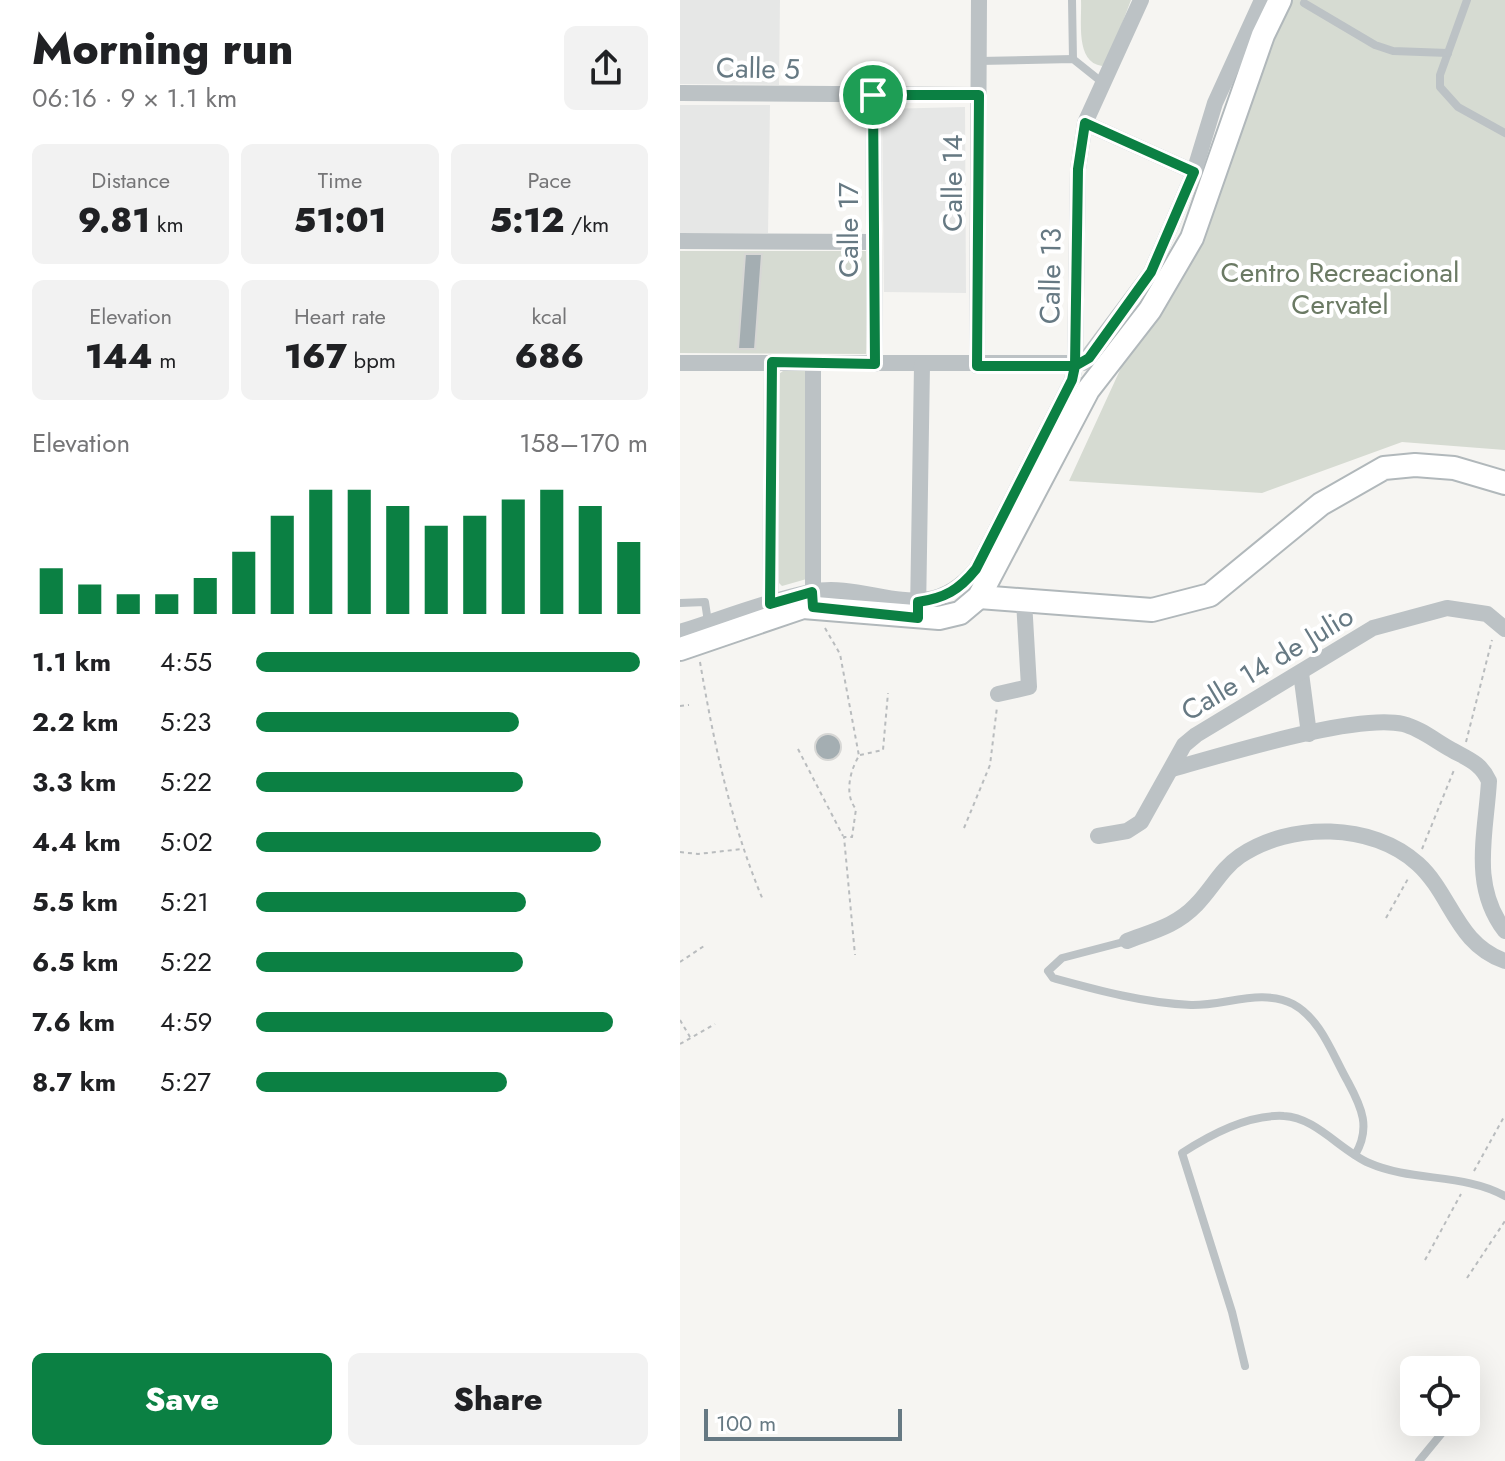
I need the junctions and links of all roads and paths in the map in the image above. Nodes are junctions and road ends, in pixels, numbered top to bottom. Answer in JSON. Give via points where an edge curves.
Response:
{"nodes":[{"id":1,"x":979,"y":0,"type":"edge"},
{"id":2,"x":1072,"y":0,"type":"edge"},
{"id":3,"x":1141,"y":0,"type":"edge"},
{"id":4,"x":1262,"y":0,"type":"edge"},
{"id":5,"x":1280,"y":0,"type":"edge"},
{"id":6,"x":1467,"y":0,"type":"edge"},
{"id":7,"x":1304,"y":3,"type":"dead end"},
{"id":8,"x":1448,"y":53,"type":"junction"},
{"id":9,"x":1073,"y":59,"type":"junction"},
{"id":10,"x":979,"y":61,"type":"junction"},
{"id":11,"x":1103,"y":84,"type":"junction"},
{"id":12,"x":680,"y":93,"type":"edge"},
{"id":13,"x":873,"y":95,"type":"junction"},
{"id":14,"x":979,"y":95,"type":"junction"},
{"id":15,"x":1085,"y":123,"type":"junction"},
{"id":16,"x":1505,"y":133,"type":"edge"},
{"id":17,"x":1194,"y":172,"type":"junction"},
{"id":18,"x":680,"y":241,"type":"edge"},
{"id":19,"x":874,"y":242,"type":"junction"},
{"id":20,"x":1076,"y":317,"type":"junction"},
{"id":21,"x":1114,"y":325,"type":"junction"},
{"id":22,"x":772,"y":362,"type":"junction"},
{"id":23,"x":680,"y":363,"type":"edge"},
{"id":24,"x":813,"y":363,"type":"junction"},
{"id":25,"x":875,"y":364,"type":"junction"},
{"id":26,"x":922,"y":365,"type":"junction"},
{"id":27,"x":977,"y":366,"type":"junction"},
{"id":28,"x":1075,"y":366,"type":"junction"},
{"id":29,"x":1505,"y":483,"type":"edge"},
{"id":30,"x":979,"y":597,"type":"junction"},
{"id":31,"x":813,"y":599,"type":"junction"},
{"id":32,"x":1024,"y":601,"type":"junction"},
{"id":33,"x":680,"y":603,"type":"edge"},
{"id":34,"x":918,"y":610,"type":"junction"},
{"id":35,"x":770,"y":612,"type":"junction"},
{"id":36,"x":708,"y":622,"type":"junction"},
{"id":37,"x":1501,"y":624,"type":"edge"},
{"id":38,"x":686,"y":642,"type":"edge"},
{"id":39,"x":1301,"y":673,"type":"junction"},
{"id":40,"x":888,"y":693,"type":"dead end"},
{"id":41,"x":998,"y":694,"type":"joint"},
{"id":42,"x":689,"y":705,"type":"dead end"},
{"id":43,"x":680,"y":706,"type":"edge"},
{"id":44,"x":1309,"y":734,"type":"junction"},
{"id":45,"x":798,"y":749,"type":"dead end"},
{"id":46,"x":1460,"y":755,"type":"junction"},
{"id":47,"x":859,"y":756,"type":"junction"},
{"id":48,"x":1172,"y":769,"type":"junction"},
{"id":49,"x":964,"y":828,"type":"dead end"},
{"id":50,"x":1098,"y":836,"type":"dead end"},
{"id":51,"x":844,"y":837,"type":"junction"},
{"id":52,"x":743,"y":849,"type":"junction"},
{"id":53,"x":680,"y":852,"type":"edge"},
{"id":54,"x":1416,"y":862,"type":"junction"},
{"id":55,"x":763,"y":900,"type":"dead end"},
{"id":56,"x":1386,"y":918,"type":"dead end"},
{"id":57,"x":1505,"y":931,"type":"edge"},
{"id":58,"x":1127,"y":941,"type":"joint"},
{"id":59,"x":704,"y":946,"type":"dead end"},
{"id":60,"x":855,"y":955,"type":"dead end"},
{"id":61,"x":1505,"y":961,"type":"edge"},
{"id":62,"x":680,"y":962,"type":"edge"},
{"id":63,"x":680,"y":1020,"type":"edge"},
{"id":64,"x":715,"y":1024,"type":"dead end"},
{"id":65,"x":690,"y":1038,"type":"junction"},
{"id":66,"x":680,"y":1044,"type":"edge"},
{"id":67,"x":1355,"y":1155,"type":"junction"},
{"id":68,"x":1505,"y":1196,"type":"edge"},
{"id":69,"x":1505,"y":1221,"type":"edge"},
{"id":70,"x":1467,"y":1278,"type":"dead end"},
{"id":71,"x":1245,"y":1366,"type":"dead end"},
{"id":72,"x":1440,"y":1436,"type":"edge"},
{"id":73,"x":1419,"y":1461,"type":"edge"}],
"edges":[{"from":1,"to":10,"type":"street","name":"Calle 14"},
{"from":2,"to":9,"type":"lane"},
{"from":3,"to":11,"type":"street","name":"Calle 13"},
{"from":4,"to":17,"type":"street","via":[[1215,103]]},
{"from":5,"to":30,"type":"street","via":[[1192,238],[1150,310],[1088,390]]},
{"from":6,"to":8,"type":"lane"},
{"from":7,"to":8,"type":"lane","via":[[1375,45],[1393,51]]},
{"from":8,"to":16,"type":"lane","via":[[1440,75],[1446,98]]},
{"from":9,"to":10,"type":"lane"},
{"from":9,"to":11,"type":"lane"},
{"from":10,"to":14,"type":"street","name":"Calle 14"},
{"from":11,"to":15,"type":"street","name":"Calle 13"},
{"from":12,"to":13,"type":"street","name":"Calle 5"},
{"from":13,"to":14,"type":"street","name":"Calle 5"},
{"from":13,"to":19,"type":"street","name":"Calle 17"},
{"from":14,"to":27,"type":"street","name":"Calle 14"},
{"from":15,"to":17,"type":"street"},
{"from":15,"to":20,"type":"street","name":"Calle 13","via":[[1078,169]]},
{"from":17,"to":21,"type":"street","via":[[1151,272]]},
{"from":18,"to":19,"type":"street"},
{"from":19,"to":25,"type":"street","name":"Calle 17"},
{"from":20,"to":21,"type":"street","via":[[1090,327]]},
{"from":20,"to":28,"type":"street","name":"Calle 13"},
{"from":21,"to":28,"type":"street","via":[[1089,358]]},
{"from":22,"to":23,"type":"street"},
{"from":22,"to":24,"type":"street"},
{"from":22,"to":35,"type":"street"},
{"from":24,"to":25,"type":"street"},
{"from":24,"to":31,"type":"street"},
{"from":25,"to":26,"type":"street"},
{"from":26,"to":27,"type":"street"},
{"from":26,"to":34,"type":"street"},
{"from":27,"to":28,"type":"street"},
{"from":28,"to":34,"type":"street","name":"Calle 13","via":[[976,569],[960,588]]},
{"from":29,"to":32,"type":"street","via":[[1454,468],[1384,468],[1321,504],[1210,595],[1152,610]]},
{"from":30,"to":32,"type":"street"},
{"from":30,"to":34,"type":"street","via":[[960,613]]},
{"from":31,"to":34,"type":"street"},
{"from":31,"to":35,"type":"street","via":[[803,607]]},
{"from":31,"to":47,"type":"path","via":[[840,654]]},
{"from":32,"to":41,"type":"street","via":[[1029,687]]},
{"from":33,"to":36,"type":"lane","via":[[705,602]]},
{"from":35,"to":36,"type":"street"},
{"from":35,"to":38,"type":"street"},
{"from":36,"to":38,"type":"street"},
{"from":37,"to":39,"type":"street","name":"Calle 14 de Julio","via":[[1461,609],[1408,617],[1360,633]]},
{"from":37,"to":46,"type":"path"},
{"from":38,"to":52,"type":"path"},
{"from":39,"to":44,"type":"street"},
{"from":39,"to":48,"type":"street","name":"Calle 14 de Julio","via":[[1196,735],[1184,745]]},
{"from":40,"to":47,"type":"path","via":[[883,750]]},
{"from":41,"to":49,"type":"path","via":[[990,765]]},
{"from":42,"to":43,"type":"path"},
{"from":44,"to":46,"type":"street","via":[[1400,724]]},
{"from":44,"to":48,"type":"street"},
{"from":45,"to":51,"type":"path"},
{"from":46,"to":54,"type":"path"},
{"from":46,"to":57,"type":"street","via":[[1477,763],[1489,781],[1481,861],[1490,904]]},
{"from":47,"to":51,"type":"path","via":[[850,771],[851,803],[856,809],[852,837]]},
{"from":48,"to":50,"type":"street","name":"Calle 14 de Julio","via":[[1137,826]]},
{"from":51,"to":60,"type":"path"},
{"from":52,"to":53,"type":"path"},
{"from":52,"to":55,"type":"path"},
{"from":54,"to":56,"type":"path"},
{"from":54,"to":58,"type":"street","via":[[1347,834],[1280,837],[1231,863],[1179,920]]},
{"from":54,"to":61,"type":"street","via":[[1469,938]]},
{"from":58,"to":67,"type":"lane","via":[[1062,958],[1048,971],[1053,978],[1111,993],[1191,1005],[1278,997],[1295,1005],[1313,1019],[1363,1108],[1365,1138]]},
{"from":59,"to":62,"type":"path"},
{"from":63,"to":65,"type":"path"},
{"from":64,"to":65,"type":"path"},
{"from":65,"to":66,"type":"path"},
{"from":67,"to":68,"type":"lane","via":[[1369,1163]]},
{"from":67,"to":71,"type":"lane","via":[[1303,1120],[1284,1116],[1253,1120],[1209,1136],[1182,1153]]},
{"from":69,"to":70,"type":"path"},
{"from":72,"to":73,"type":"lane"}]}
